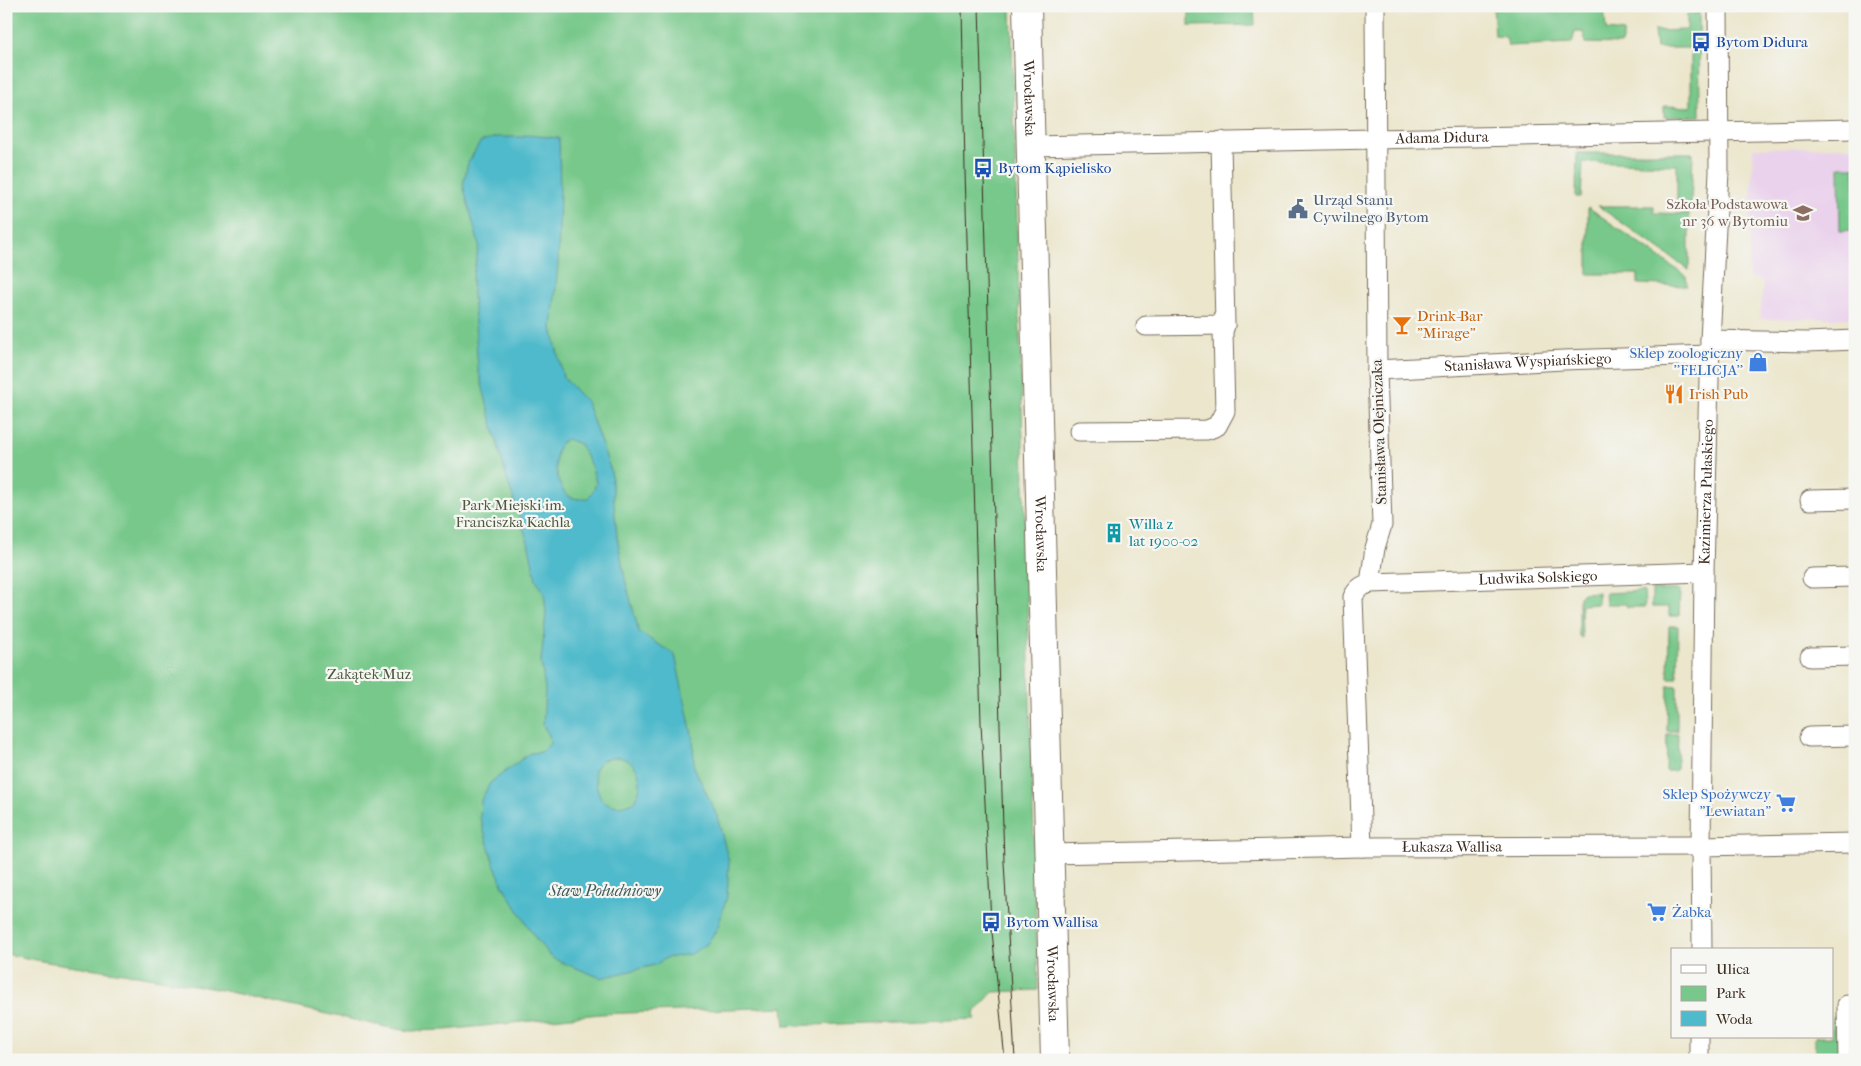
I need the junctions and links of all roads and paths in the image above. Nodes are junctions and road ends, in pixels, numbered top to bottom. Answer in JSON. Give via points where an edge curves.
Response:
{"nodes":[{"id":1,"x":1027,"y":6,"type":"edge"},
{"id":2,"x":1375,"y":6,"type":"edge"},
{"id":3,"x":1718,"y":6,"type":"edge"},
{"id":4,"x":1855,"y":129,"type":"edge"},
{"id":5,"x":1718,"y":132,"type":"junction"},
{"id":6,"x":1374,"y":139,"type":"junction"},
{"id":7,"x":1221,"y":141,"type":"junction"},
{"id":8,"x":1031,"y":146,"type":"junction"},
{"id":9,"x":1225,"y":325,"type":"junction"},
{"id":10,"x":1146,"y":326,"type":"dead end"},
{"id":11,"x":1855,"y":340,"type":"edge"},
{"id":12,"x":1710,"y":348,"type":"junction"},
{"id":13,"x":1377,"y":370,"type":"junction"},
{"id":14,"x":1080,"y":431,"type":"dead end"},
{"id":15,"x":1855,"y":499,"type":"edge"},
{"id":16,"x":1810,"y":500,"type":"dead end"},
{"id":17,"x":1704,"y":572,"type":"junction"},
{"id":18,"x":1855,"y":577,"type":"edge"},
{"id":19,"x":1812,"y":578,"type":"dead end"},
{"id":20,"x":1370,"y":583,"type":"junction"},
{"id":21,"x":1855,"y":656,"type":"edge"},
{"id":22,"x":1810,"y":657,"type":"dead end"},
{"id":23,"x":1855,"y":736,"type":"edge"},
{"id":24,"x":1809,"y":737,"type":"dead end"},
{"id":25,"x":1855,"y":843,"type":"edge"},
{"id":26,"x":1701,"y":846,"type":"junction"},
{"id":27,"x":1362,"y":847,"type":"junction"},
{"id":28,"x":1050,"y":854,"type":"junction"},
{"id":29,"x":1702,"y":948,"type":"edge"},
{"id":30,"x":1845,"y":1005,"type":"edge"},
{"id":31,"x":1700,"y":1038,"type":"edge"},
{"id":32,"x":1055,"y":1060,"type":"edge"},
{"id":33,"x":1699,"y":1060,"type":"edge"},
{"id":34,"x":1848,"y":1060,"type":"edge"}],
"edges":[{"from":1,"to":8,"type":"main road","name":"Wrocławska"},
{"from":2,"to":6,"type":"street","name":"Stanisława Olejniczaka"},
{"from":3,"to":5,"type":"street","name":"Kazimierza Pułaskiego"},
{"from":4,"to":5,"type":"street","name":"Adama Didura"},
{"from":5,"to":6,"type":"street","name":"Adama Didura"},
{"from":5,"to":12,"type":"street","name":"Kazimierza Pułaskiego"},
{"from":6,"to":7,"type":"street","name":"Adama Didura"},
{"from":6,"to":13,"type":"street","name":"Stanisława Olejniczaka"},
{"from":7,"to":8,"type":"street","name":"Adama Didura"},
{"from":7,"to":9,"type":"street"},
{"from":8,"to":28,"type":"main road","name":"Wrocławska"},
{"from":9,"to":10,"type":"street"},
{"from":9,"to":14,"type":"street","via":[[1225,411],[1217,426],[1207,430]]},
{"from":11,"to":12,"type":"street","name":"Stanisława Wyspiańskiego"},
{"from":12,"to":13,"type":"street","name":"Stanisława Wyspiańskiego"},
{"from":12,"to":17,"type":"street","name":"Kazimierza Pułaskiego"},
{"from":13,"to":20,"type":"street","name":"Stanisława Olejniczaka","via":[[1382,525]]},
{"from":15,"to":16,"type":"street"},
{"from":17,"to":20,"type":"street","name":"Ludwika Solskiego"},
{"from":17,"to":26,"type":"street","name":"Kazimierza Pułaskiego"},
{"from":18,"to":19,"type":"street"},
{"from":20,"to":27,"type":"street","via":[[1361,586],[1353,597]]},
{"from":21,"to":22,"type":"street"},
{"from":23,"to":24,"type":"street"},
{"from":25,"to":26,"type":"street","name":"Łukasza Wallisa"},
{"from":26,"to":27,"type":"street","name":"Łukasza Wallisa"},
{"from":26,"to":29,"type":"street","name":"Kazimierza Pułaskiego"},
{"from":27,"to":28,"type":"street","name":"Łukasza Wallisa"},
{"from":28,"to":32,"type":"main road","name":"Wrocławska"},
{"from":30,"to":34,"type":"street"},
{"from":31,"to":33,"type":"street"}]}
